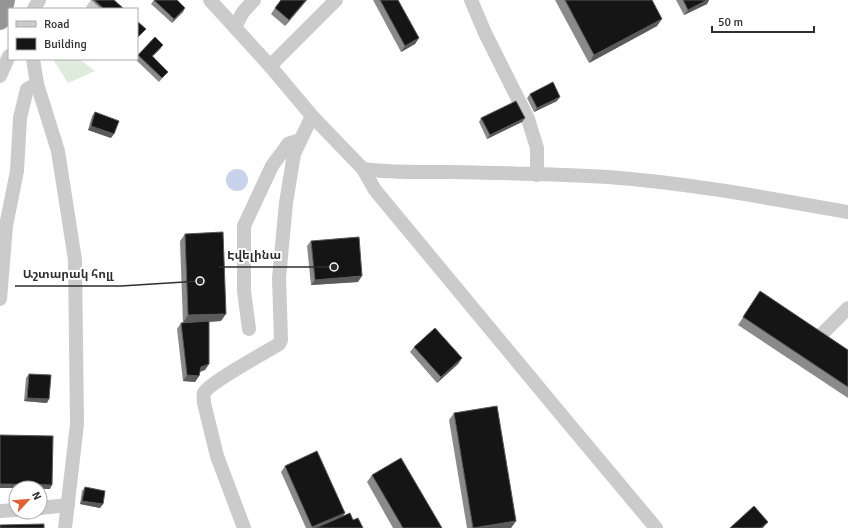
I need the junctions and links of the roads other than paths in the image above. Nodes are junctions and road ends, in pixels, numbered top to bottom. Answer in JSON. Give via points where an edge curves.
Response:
{"nodes":[{"id":1,"x":5,"y":0,"type":"edge"},
{"id":2,"x":210,"y":0,"type":"edge"},
{"id":3,"x":254,"y":0,"type":"edge"},
{"id":4,"x":336,"y":0,"type":"edge"},
{"id":5,"x":471,"y":0,"type":"edge"},
{"id":6,"x":0,"y":20,"type":"edge"},
{"id":7,"x":235,"y":27,"type":"junction"},
{"id":8,"x":8,"y":58,"type":"edge"},
{"id":9,"x":33,"y":60,"type":"edge"},
{"id":10,"x":270,"y":66,"type":"junction"},
{"id":11,"x":0,"y":76,"type":"edge"},
{"id":12,"x":37,"y":84,"type":"junction"},
{"id":13,"x":312,"y":116,"type":"junction"},
{"id":14,"x":300,"y":140,"type":"junction"},
{"id":15,"x":363,"y":169,"type":"junction"},
{"id":16,"x":537,"y":175,"type":"junction"},
{"id":17,"x":848,"y":212,"type":"edge"},
{"id":18,"x":0,"y":299,"type":"edge"},
{"id":19,"x":848,"y":308,"type":"edge"},
{"id":20,"x":249,"y":329,"type":"dead end"},
{"id":21,"x":820,"y":335,"type":"edge"},
{"id":22,"x":68,"y":505,"type":"junction"},
{"id":23,"x":48,"y":507,"type":"edge"},
{"id":24,"x":65,"y":528,"type":"edge"},
{"id":25,"x":244,"y":528,"type":"edge"},
{"id":26,"x":656,"y":528,"type":"edge"}],
"edges":[{"from":1,"to":6,"type":"highway"},
{"from":2,"to":7,"type":"street"},
{"from":3,"to":7,"type":"street","via":[[243,12]]},
{"from":4,"to":10,"type":"street"},
{"from":5,"to":16,"type":"street","via":[[485,34],[528,119],[537,148]]},
{"from":7,"to":10,"type":"street"},
{"from":8,"to":11,"type":"street"},
{"from":9,"to":12,"type":"street"},
{"from":10,"to":13,"type":"street"},
{"from":12,"to":18,"type":"street","via":[[27,88],[20,118],[17,171],[6,226]]},
{"from":12,"to":22,"type":"street","via":[[58,151],[75,260],[77,424]]},
{"from":13,"to":14,"type":"street"},
{"from":13,"to":15,"type":"street"},
{"from":14,"to":20,"type":"street","via":[[288,144],[272,166],[244,226],[244,291]]},
{"from":14,"to":25,"type":"street","via":[[294,154],[286,203],[280,270],[281,340],[279,344],[226,376],[204,394],[217,456]]},
{"from":15,"to":16,"type":"street","via":[[387,172]]},
{"from":15,"to":26,"type":"street","via":[[380,196]]},
{"from":16,"to":17,"type":"street","via":[[658,181]]},
{"from":19,"to":21,"type":"street"},
{"from":22,"to":23,"type":"street"},
{"from":22,"to":24,"type":"street"}]}
